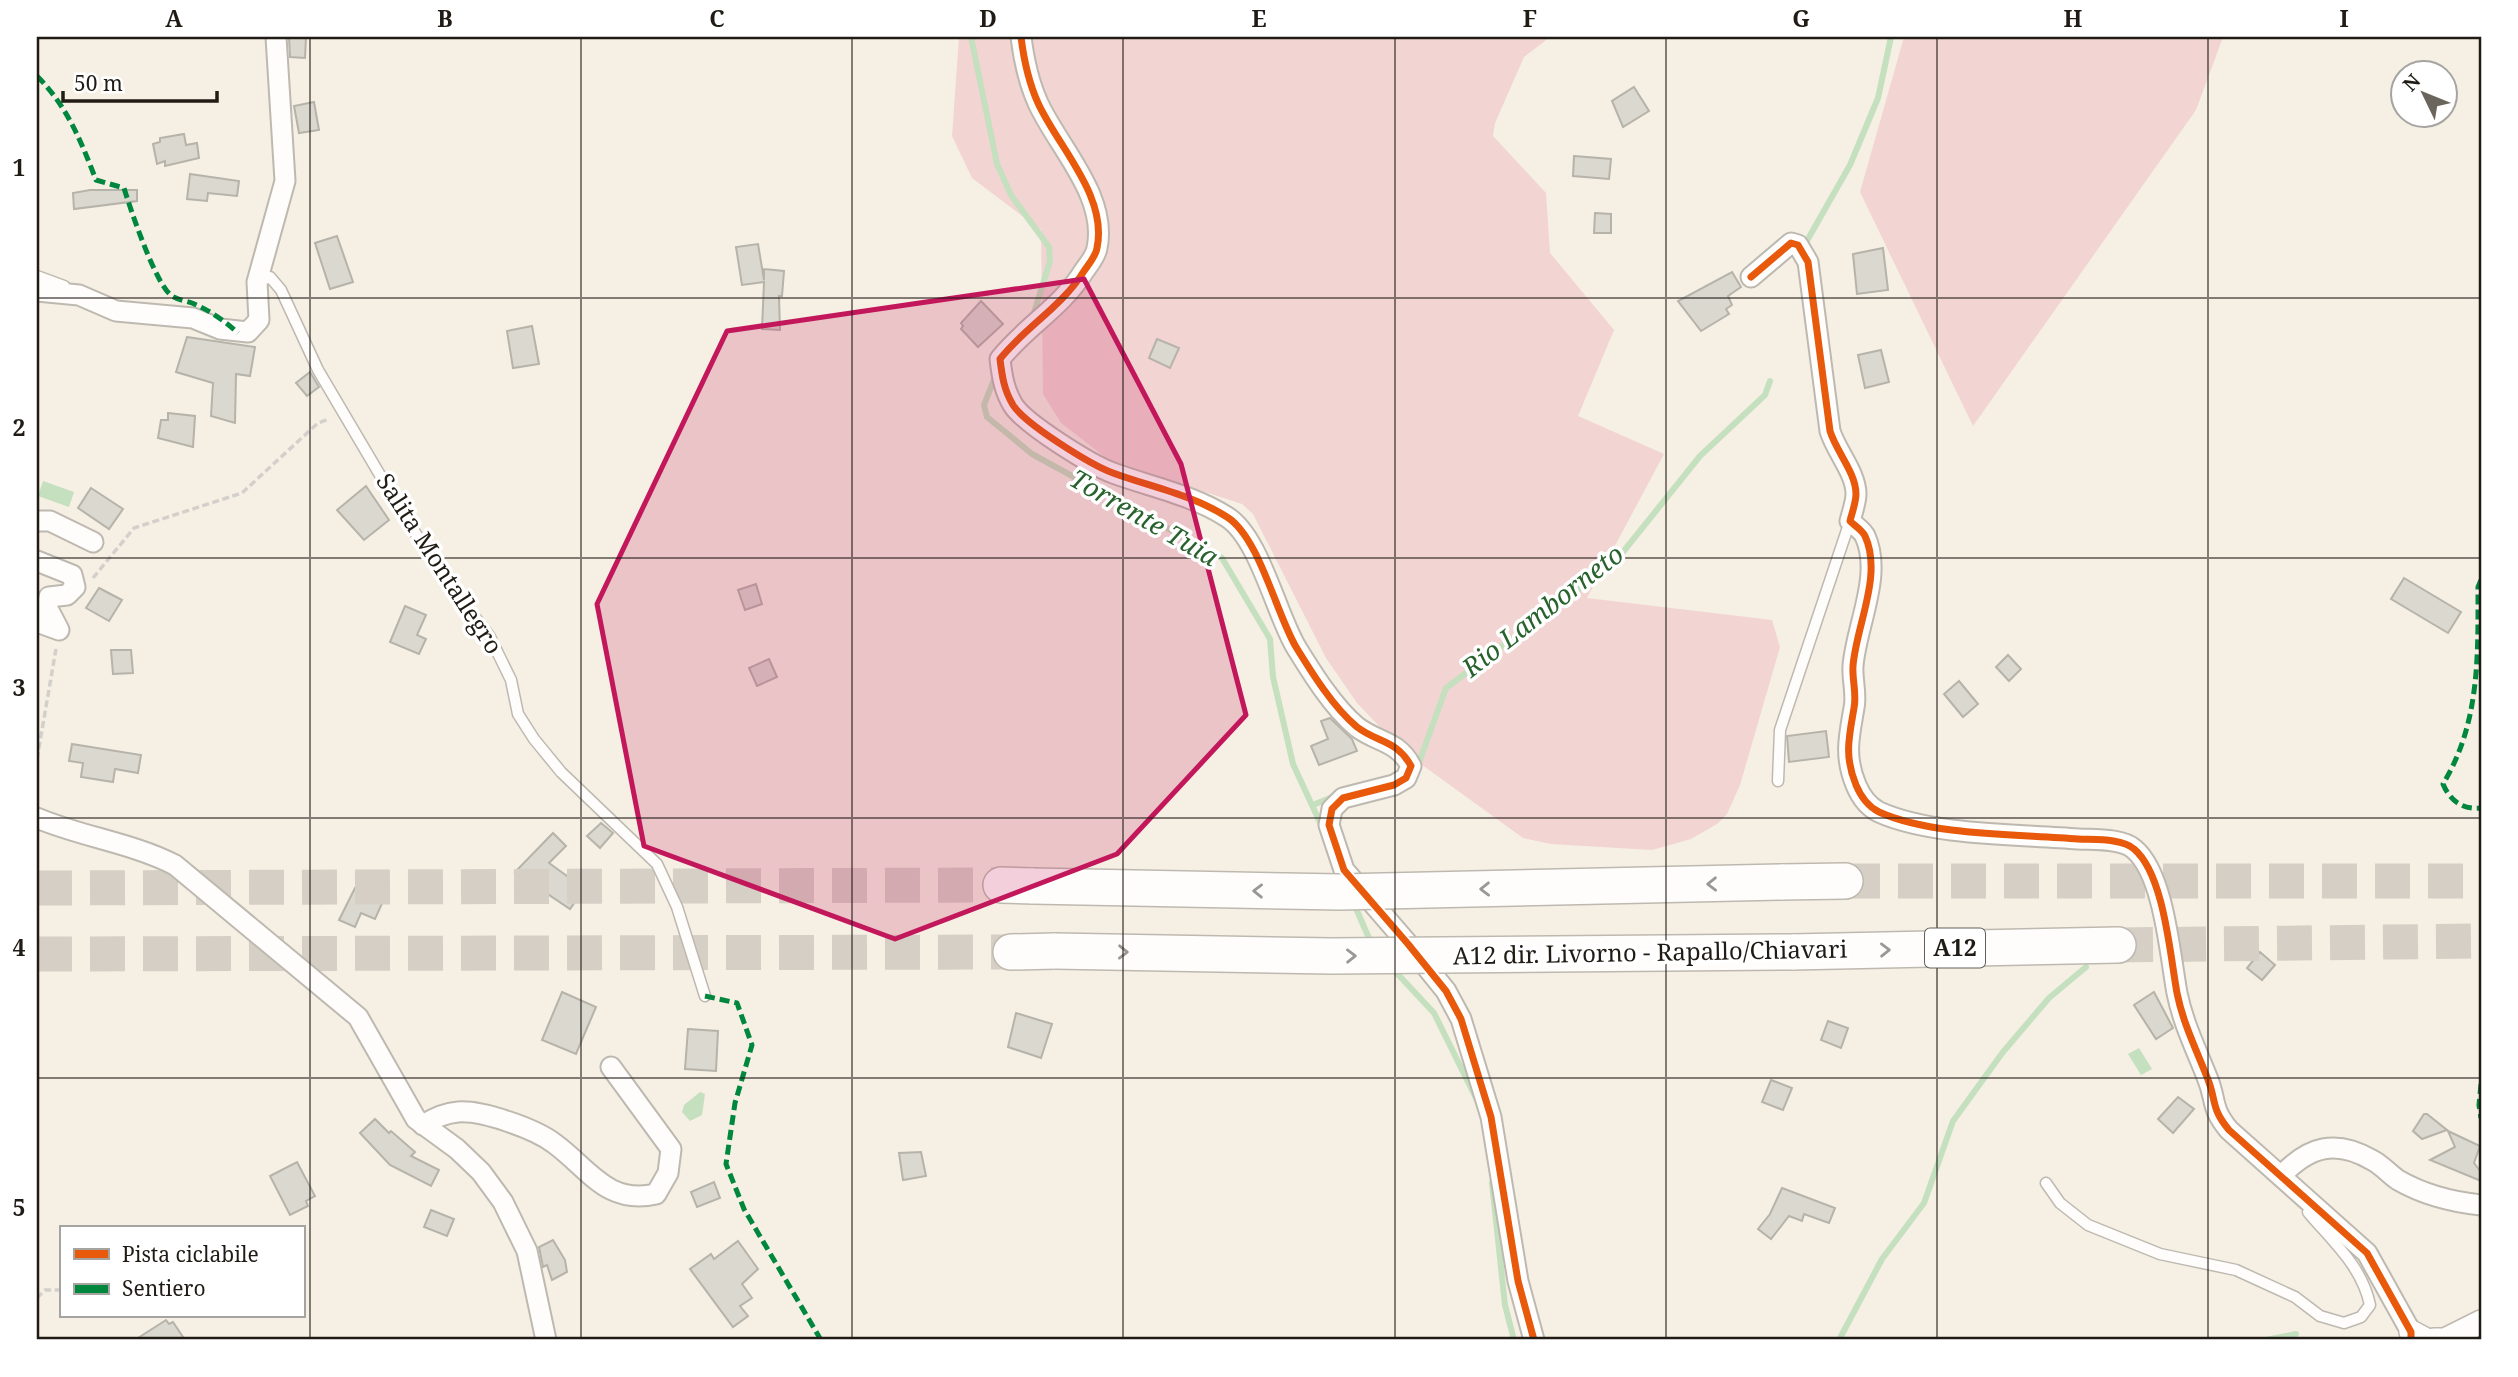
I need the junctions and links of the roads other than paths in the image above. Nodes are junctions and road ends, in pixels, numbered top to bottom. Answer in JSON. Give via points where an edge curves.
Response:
{"nodes":[{"id":1,"x":276,"y":37,"type":"edge"},
{"id":2,"x":1021,"y":37,"type":"edge"},
{"id":3,"x":37,"y":276,"type":"edge"},
{"id":4,"x":1751,"y":277,"type":"dead end"},
{"id":5,"x":257,"y":282,"type":"junction"},
{"id":6,"x":37,"y":291,"type":"edge"},
{"id":7,"x":63,"y":294,"type":"junction"},
{"id":8,"x":37,"y":521,"type":"edge"},
{"id":9,"x":1850,"y":521,"type":"junction"},
{"id":10,"x":93,"y":542,"type":"dead end"},
{"id":11,"x":37,"y":561,"type":"edge"},
{"id":12,"x":37,"y":622,"type":"edge"},
{"id":13,"x":1778,"y":781,"type":"dead end"},
{"id":14,"x":37,"y":818,"type":"edge"},
{"id":15,"x":1845,"y":881,"type":"tunnel mouth"},
{"id":16,"x":1017,"y":886,"type":"tunnel mouth"},
{"id":17,"x":2118,"y":945,"type":"tunnel mouth"},
{"id":18,"x":1011,"y":952,"type":"tunnel mouth"},
{"id":19,"x":705,"y":996,"type":"dead end"},
{"id":20,"x":611,"y":1067,"type":"dead end"},
{"id":21,"x":423,"y":1125,"type":"junction"},
{"id":22,"x":2281,"y":1176,"type":"junction"},
{"id":23,"x":2046,"y":1183,"type":"dead end"},
{"id":24,"x":2309,"y":1201,"type":"junction"},
{"id":25,"x":2481,"y":1205,"type":"edge"},
{"id":26,"x":2481,"y":1322,"type":"edge"},
{"id":27,"x":2416,"y":1337,"type":"edge"},
{"id":28,"x":546,"y":1340,"type":"edge"},
{"id":29,"x":1534,"y":1340,"type":"edge"},
{"id":30,"x":2434,"y":1340,"type":"edge"},
{"id":31,"x":2445,"y":1340,"type":"edge"}],
"edges":[{"from":1,"to":5,"type":"street","via":[[285,181]]},
{"from":2,"to":29,"type":"street","via":[[1026,76],[1083,181],[1097,219],[1097,250],[1063,300],[1014,341],[1000,359],[1003,383],[1014,407],[1056,440],[1109,472],[1184,497],[1229,518],[1253,548],[1295,645],[1324,688],[1357,727],[1403,751],[1411,766],[1406,778],[1343,797],[1332,809],[1329,824],[1344,870],[1431,972],[1461,1019],[1491,1117],[1518,1281]]},
{"from":3,"to":7,"type":"lane","via":[[64,286]]},
{"from":4,"to":9,"type":"street","via":[[1791,243],[1798,245],[1808,262],[1829,431],[1856,493]]},
{"from":5,"to":7,"type":"street","via":[[259,320],[248,332],[238,333],[193,318],[116,311],[79,295]]},
{"from":5,"to":19,"type":"lane","name":"Salita Montallegro","via":[[270,276],[281,290],[318,370],[344,413],[440,571],[491,637],[511,680],[519,714],[534,739],[561,772],[657,864],[677,907]]},
{"from":6,"to":7,"type":"street"},
{"from":8,"to":10,"type":"street","via":[[50,521]]},
{"from":9,"to":13,"type":"lane","via":[[1780,730]]},
{"from":9,"to":22,"type":"street","via":[[1865,534],[1870,571],[1853,667],[1855,706],[1847,757],[1865,802],[1902,819],[1958,830],[2104,840],[2133,847],[2148,865],[2167,925],[2178,995],[2216,1113]]},
{"from":11,"to":12,"type":"street","via":[[72,575],[75,587],[66,595],[49,597],[47,607],[59,630]]},
{"from":14,"to":21,"type":"street","via":[[71,833],[152,853],[175,865],[358,1017]]},
{"from":15,"to":16,"type":"highway","one_way":true,"bridge":true,"via":[[1340,892]]},
{"from":18,"to":17,"type":"highway","name":"A12 dir. Livorno - Rapallo/Chiavari","number":"A12","one_way":true,"bridge":true,"via":[[1332,956]]},
{"from":20,"to":21,"type":"street","via":[[671,1149],[668,1173],[656,1194],[636,1198],[620,1194],[591,1177],[554,1143],[503,1120],[460,1112]]},
{"from":21,"to":28,"type":"street","via":[[481,1172],[503,1202],[527,1251]]},
{"from":22,"to":24,"type":"street"},
{"from":22,"to":25,"type":"street","via":[[2297,1158],[2342,1146],[2433,1196]]},
{"from":23,"to":24,"type":"lane","via":[[2060,1203],[2088,1225],[2160,1254],[2236,1270],[2295,1297],[2320,1316],[2344,1322],[2361,1318],[2370,1305],[2367,1289],[2339,1245],[2308,1212]]},
{"from":24,"to":27,"type":"street","via":[[2367,1253]]},
{"from":26,"to":31,"type":"street"},
{"from":30,"to":31,"type":"street"}]}
